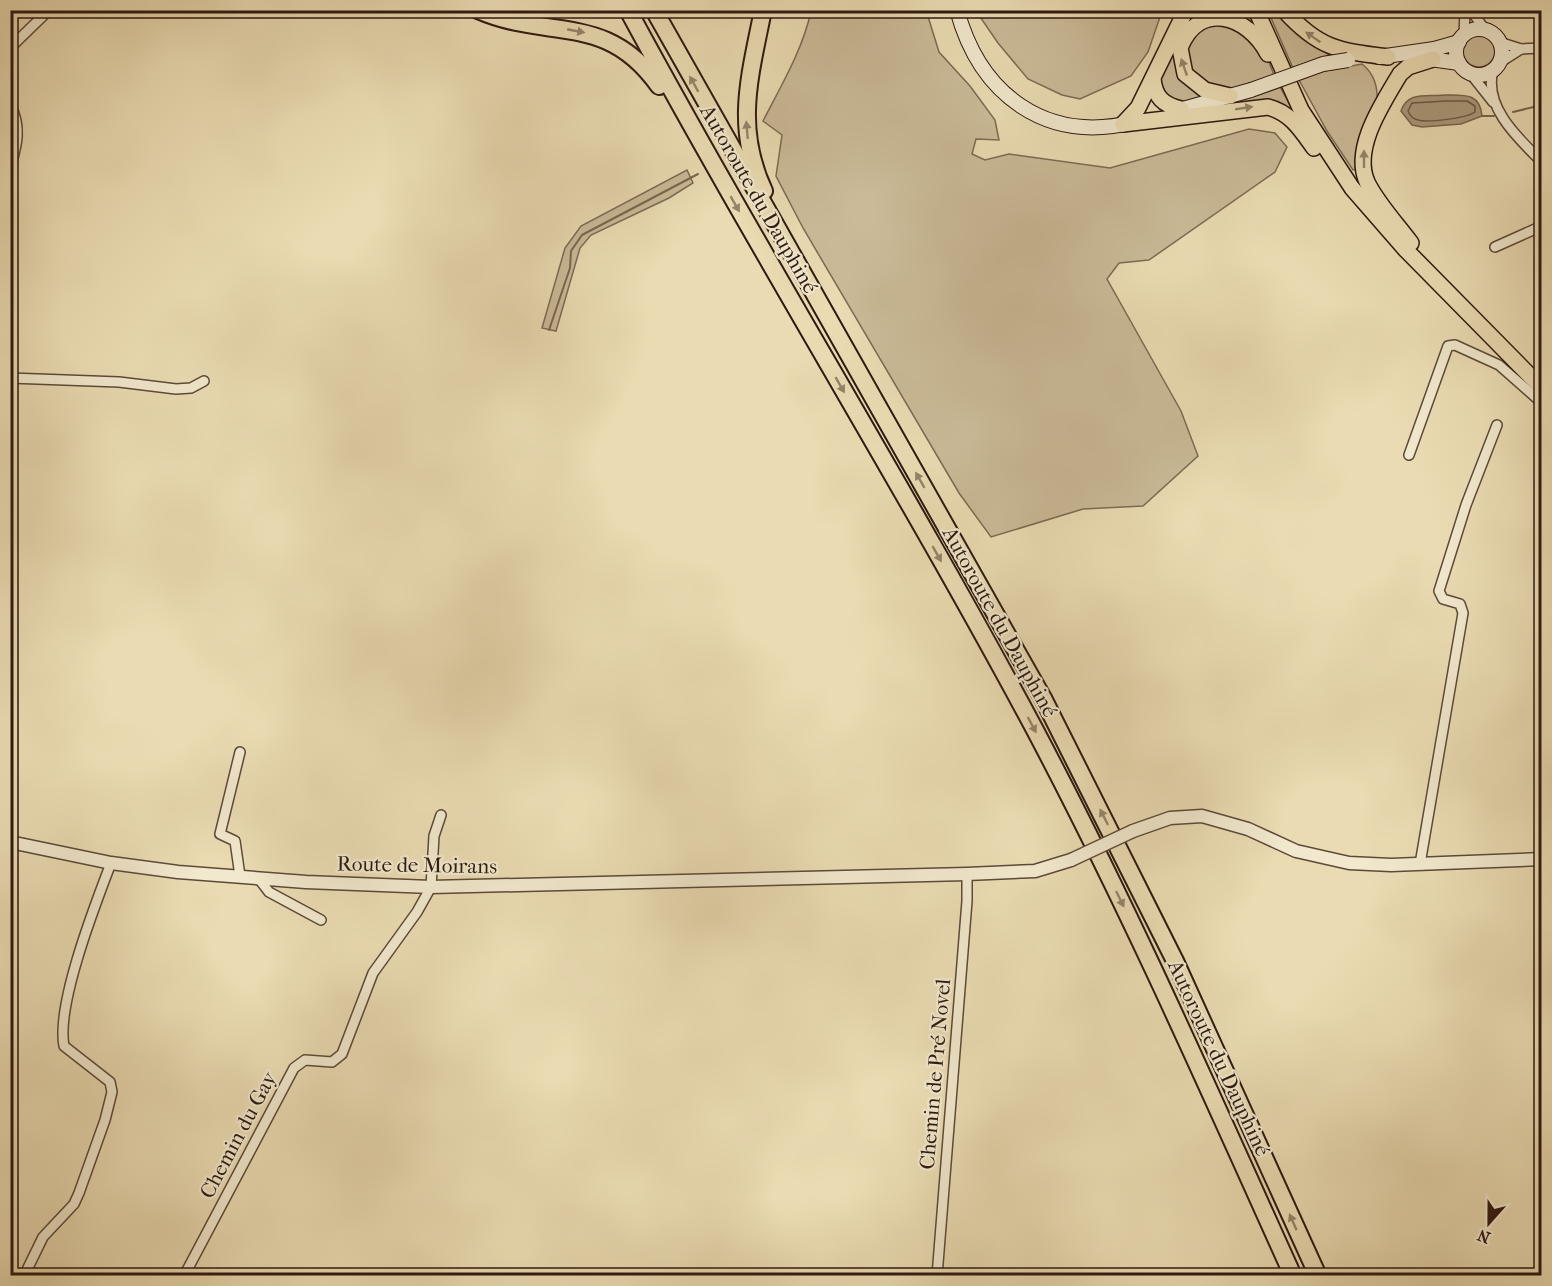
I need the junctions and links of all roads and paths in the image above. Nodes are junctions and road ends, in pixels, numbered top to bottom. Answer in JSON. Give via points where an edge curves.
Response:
{"nodes":[{"id":1,"x":49,"y":10,"type":"edge"},
{"id":2,"x":478,"y":10,"type":"edge"},
{"id":3,"x":628,"y":10,"type":"edge"},
{"id":4,"x":654,"y":10,"type":"edge"},
{"id":5,"x":763,"y":10,"type":"edge"},
{"id":6,"x":957,"y":10,"type":"edge"},
{"id":7,"x":1186,"y":10,"type":"edge"},
{"id":8,"x":1256,"y":10,"type":"edge"},
{"id":9,"x":1265,"y":10,"type":"edge"},
{"id":10,"x":1284,"y":10,"type":"edge"},
{"id":11,"x":1465,"y":10,"type":"edge"},
{"id":12,"x":1471,"y":10,"type":"edge"},
{"id":13,"x":1485,"y":30,"type":"junction"},
{"id":14,"x":1462,"y":38,"type":"junction"},
{"id":15,"x":1499,"y":42,"type":"junction"},
{"id":16,"x":10,"y":48,"type":"edge"},
{"id":17,"x":1542,"y":48,"type":"edge"},
{"id":18,"x":1521,"y":49,"type":"junction"},
{"id":19,"x":1392,"y":56,"type":"junction"},
{"id":20,"x":1433,"y":59,"type":"junction"},
{"id":21,"x":1459,"y":63,"type":"junction"},
{"id":22,"x":1496,"y":67,"type":"junction"},
{"id":23,"x":1470,"y":73,"type":"junction"},
{"id":24,"x":1153,"y":79,"type":"junction"},
{"id":25,"x":1230,"y":96,"type":"junction"},
{"id":26,"x":10,"y":104,"type":"edge"},
{"id":27,"x":1181,"y":109,"type":"junction"},
{"id":28,"x":1498,"y":109,"type":"junction"},
{"id":29,"x":1301,"y":110,"type":"junction"},
{"id":30,"x":1123,"y":124,"type":"junction"},
{"id":31,"x":706,"y":153,"type":"junction"},
{"id":32,"x":1542,"y":162,"type":"edge"},
{"id":33,"x":10,"y":170,"type":"edge"},
{"id":34,"x":1352,"y":188,"type":"junction"},
{"id":35,"x":1542,"y":226,"type":"edge"},
{"id":36,"x":1495,"y":247,"type":"dead end"},
{"id":37,"x":1409,"y":248,"type":"junction"},
{"id":38,"x":816,"y":300,"type":"junction"},
{"id":39,"x":1542,"y":375,"type":"edge"},
{"id":40,"x":10,"y":378,"type":"edge"},
{"id":41,"x":204,"y":381,"type":"dead end"},
{"id":42,"x":1542,"y":388,"type":"edge"},
{"id":43,"x":1542,"y":403,"type":"edge"},
{"id":44,"x":1497,"y":424,"type":"dead end"},
{"id":45,"x":1409,"y":455,"type":"dead end"},
{"id":46,"x":240,"y":752,"type":"dead end"},
{"id":47,"x":441,"y":815,"type":"dead end"},
{"id":48,"x":10,"y":842,"type":"edge"},
{"id":49,"x":1542,"y":859,"type":"edge"},
{"id":50,"x":111,"y":863,"type":"junction"},
{"id":51,"x":1420,"y":864,"type":"junction"},
{"id":52,"x":967,"y":874,"type":"junction"},
{"id":53,"x":240,"y":876,"type":"junction"},
{"id":54,"x":261,"y":879,"type":"junction"},
{"id":55,"x":431,"y":887,"type":"junction"},
{"id":56,"x":321,"y":920,"type":"dead end"},
{"id":57,"x":24,"y":1275,"type":"edge"},
{"id":58,"x":184,"y":1275,"type":"edge"},
{"id":59,"x":937,"y":1275,"type":"edge"},
{"id":60,"x":1293,"y":1275,"type":"edge"},
{"id":61,"x":1318,"y":1275,"type":"edge"}],
"edges":[{"from":1,"to":16,"type":"street"},
{"from":2,"to":31,"type":"highway","one_way":true,"via":[[514,22],[583,32],[618,45],[649,72]]},
{"from":3,"to":31,"type":"highway","name":"Autoroute du Dauphiné"},
{"from":38,"to":4,"type":"highway","name":"Autoroute du Dauphiné","one_way":true},
{"from":38,"to":5,"type":"highway","one_way":true,"via":[[757,176],[749,149],[747,99]]},
{"from":6,"to":30,"type":"main road","via":[[986,73],[1017,104],[1044,119],[1071,127]]},
{"from":7,"to":24,"type":"main road"},
{"from":8,"to":29,"type":"main road"},
{"from":9,"to":37,"type":"main road","via":[[1308,105],[1359,183]]},
{"from":19,"to":10,"type":"main road","one_way":true,"via":[[1341,51],[1318,41]]},
{"from":11,"to":14,"type":"street"},
{"from":12,"to":13,"type":"street"},
{"from":13,"to":14,"type":"main road","via":[[1470,31]]},
{"from":13,"to":15,"type":"main road"},
{"from":14,"to":19,"type":"main road"},
{"from":14,"to":21,"type":"main road"},
{"from":15,"to":18,"type":"street"},
{"from":15,"to":22,"type":"main road","via":[[1502,56]]},
{"from":17,"to":18,"type":"street"},
{"from":18,"to":22,"type":"street"},
{"from":19,"to":20,"type":"main road"},
{"from":19,"to":25,"type":"main road","bridge":true,"via":[[1323,64]]},
{"from":20,"to":21,"type":"main road"},
{"from":37,"to":20,"type":"main road","one_way":true,"via":[[1367,182],[1364,148],[1400,74],[1408,67]]},
{"from":21,"to":23,"type":"main road"},
{"from":22,"to":23,"type":"main road","via":[[1482,75]]},
{"from":22,"to":28,"type":"street","via":[[1491,82]]},
{"from":23,"to":28,"type":"street"},
{"from":24,"to":27,"type":"main road","via":[[1154,92],[1161,101]]},
{"from":24,"to":30,"type":"main road","via":[[1138,108]]},
{"from":25,"to":27,"type":"main road"},
{"from":25,"to":29,"type":"main road","one_way":true,"via":[[1205,90],[1190,80],[1183,68],[1180,48],[1198,23],[1207,19],[1230,18],[1252,33]]},
{"from":26,"to":33,"type":"street","via":[[18,123]]},
{"from":27,"to":30,"type":"main road"},
{"from":28,"to":32,"type":"street","via":[[1511,130]]},
{"from":29,"to":34,"type":"main road"},
{"from":30,"to":34,"type":"main road","one_way":true,"via":[[1254,107],[1276,109],[1294,121]]},
{"from":31,"to":60,"type":"highway","name":"Autoroute du Dauphiné","one_way":true,"via":[[1036,732],[1158,978]]},
{"from":34,"to":37,"type":"main road"},
{"from":35,"to":36,"type":"street"},
{"from":37,"to":39,"type":"main road"},
{"from":37,"to":42,"type":"main road"},
{"from":61,"to":38,"type":"highway","name":"Autoroute du Dauphiné","one_way":true,"via":[[1175,961],[1089,787],[1003,624]]},
{"from":40,"to":41,"type":"street","via":[[119,382],[176,389],[191,388]]},
{"from":43,"to":45,"type":"street","via":[[1499,365],[1455,345],[1449,346]]},
{"from":44,"to":51,"type":"street","via":[[1439,591],[1443,599],[1460,604],[1463,613]]},
{"from":46,"to":53,"type":"street","via":[[220,834],[235,841]]},
{"from":47,"to":55,"type":"street","via":[[434,836]]},
{"from":48,"to":50,"type":"street","name":"Route de Moirans"},
{"from":49,"to":51,"type":"street","name":"Route de Moirans"},
{"from":50,"to":53,"type":"street","name":"Route de Moirans"},
{"from":50,"to":57,"type":"street","via":[[74,973],[61,1034],[64,1046],[110,1082],[109,1105],[74,1204],[43,1237]]},
{"from":51,"to":52,"type":"street","name":"Route de Moirans","bridge":true,"via":[[1348,863],[1322,858],[1202,816],[1170,818],[1035,871]]},
{"from":52,"to":55,"type":"street","name":"Route de Moirans"},
{"from":52,"to":59,"type":"street","name":"Chemin de Pré Novel","via":[[968,901]]},
{"from":53,"to":54,"type":"street","name":"Route de Moirans"},
{"from":54,"to":55,"type":"street","name":"Route de Moirans"},
{"from":54,"to":56,"type":"street","via":[[269,892]]},
{"from":55,"to":58,"type":"street","name":"Chemin du Gay","via":[[373,973],[339,1057],[328,1063],[305,1060],[294,1068]]}]}
